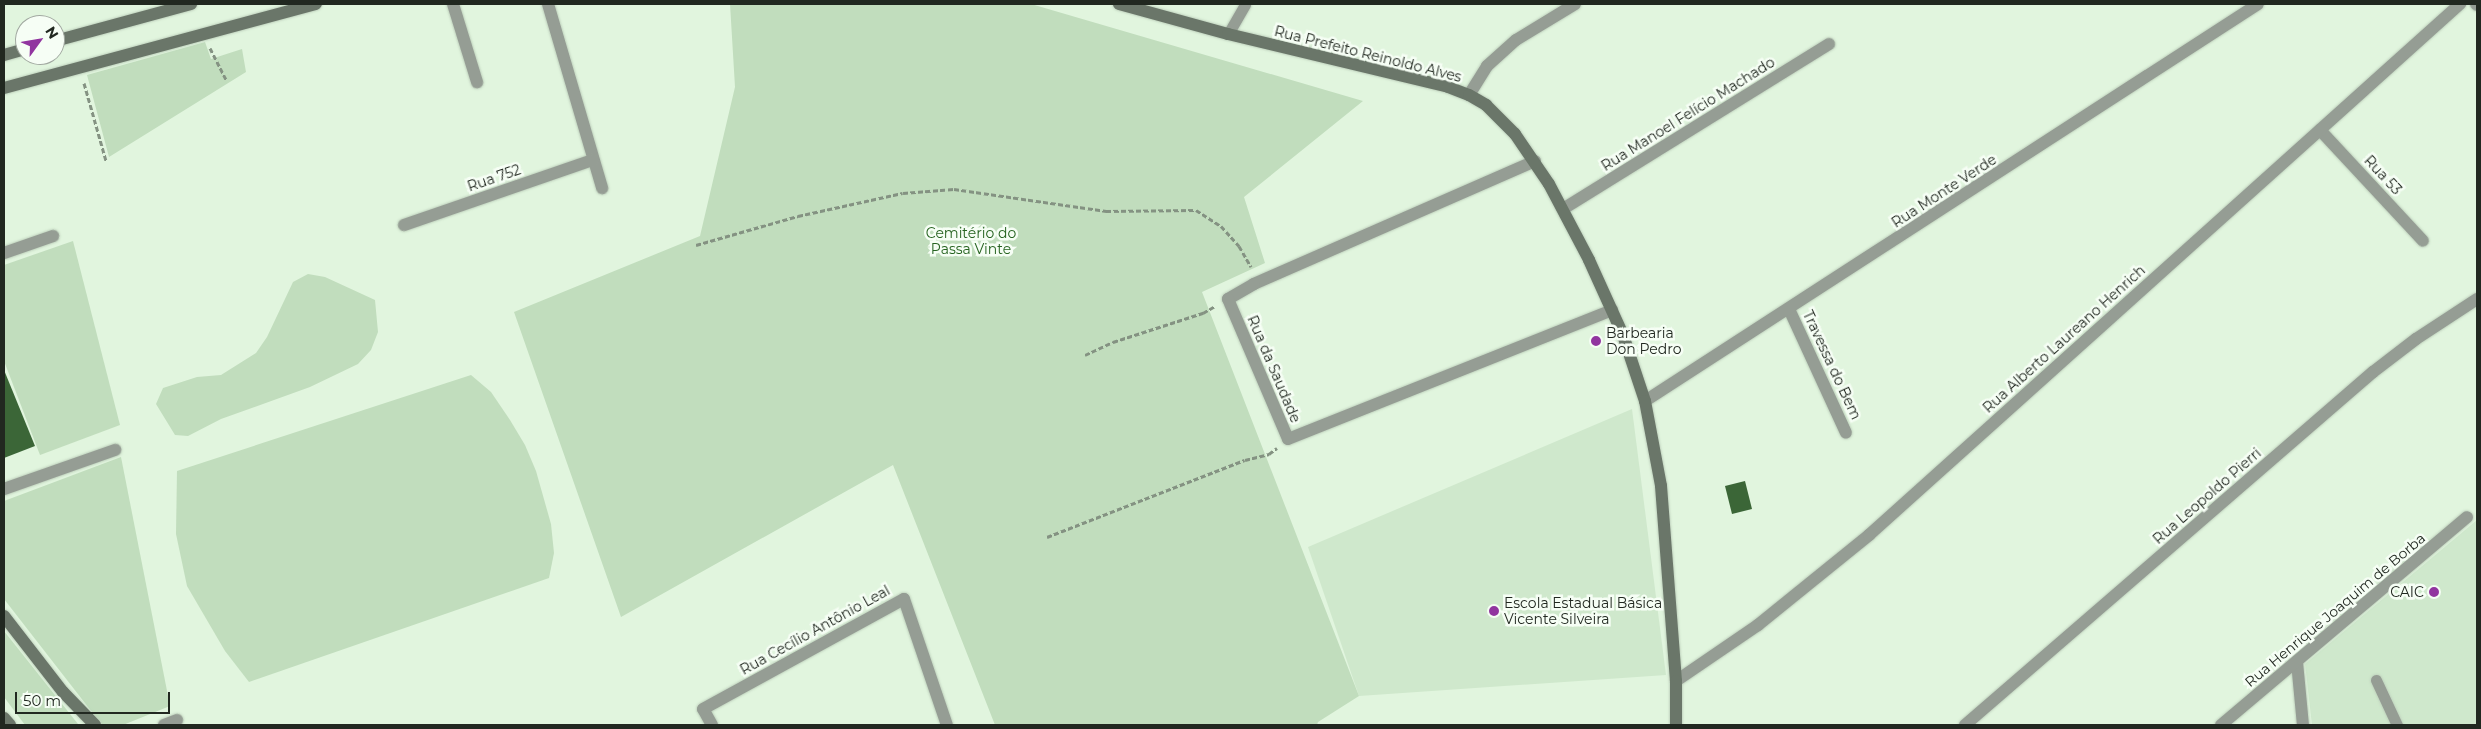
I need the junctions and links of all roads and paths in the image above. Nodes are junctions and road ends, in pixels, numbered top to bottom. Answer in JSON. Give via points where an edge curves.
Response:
{"nodes":[{"id":1,"x":191,"y":4,"type":"edge"},
{"id":2,"x":316,"y":4,"type":"edge"},
{"id":3,"x":453,"y":4,"type":"edge"},
{"id":4,"x":548,"y":4,"type":"edge"},
{"id":5,"x":1119,"y":4,"type":"edge"},
{"id":6,"x":1245,"y":4,"type":"edge"},
{"id":7,"x":1575,"y":4,"type":"edge"},
{"id":8,"x":2258,"y":4,"type":"edge"},
{"id":9,"x":2460,"y":4,"type":"edge"},
{"id":10,"x":206,"y":33,"type":"junction"},
{"id":11,"x":1228,"y":34,"type":"junction"},
{"id":12,"x":65,"y":38,"type":"edge"},
{"id":13,"x":1829,"y":44,"type":"dead end"},
{"id":14,"x":79,"y":67,"type":"junction"},
{"id":15,"x":226,"y":80,"type":"dead end"},
{"id":16,"x":477,"y":82,"type":"dead end"},
{"id":17,"x":4,"y":88,"type":"edge"},
{"id":18,"x":1469,"y":95,"type":"junction"},
{"id":19,"x":2320,"y":130,"type":"junction"},
{"id":20,"x":593,"y":160,"type":"junction"},
{"id":21,"x":106,"y":161,"type":"dead end"},
{"id":22,"x":1534,"y":161,"type":"junction"},
{"id":23,"x":602,"y":188,"type":"dead end"},
{"id":24,"x":1563,"y":209,"type":"junction"},
{"id":25,"x":404,"y":224,"type":"dead end"},
{"id":26,"x":53,"y":236,"type":"dead end"},
{"id":27,"x":2423,"y":241,"type":"dead end"},
{"id":28,"x":696,"y":245,"type":"dead end"},
{"id":29,"x":4,"y":253,"type":"edge"},
{"id":30,"x":1254,"y":284,"type":"junction"},
{"id":31,"x":1228,"y":299,"type":"junction"},
{"id":32,"x":2477,"y":299,"type":"edge"},
{"id":33,"x":1790,"y":309,"type":"junction"},
{"id":34,"x":1612,"y":310,"type":"junction"},
{"id":35,"x":1085,"y":355,"type":"dead end"},
{"id":36,"x":1645,"y":401,"type":"junction"},
{"id":37,"x":1846,"y":432,"type":"dead end"},
{"id":38,"x":1288,"y":439,"type":"junction"},
{"id":39,"x":114,"y":450,"type":"dead end"},
{"id":40,"x":4,"y":489,"type":"edge"},
{"id":41,"x":2467,"y":517,"type":"dead end"},
{"id":42,"x":1047,"y":537,"type":"dead end"},
{"id":43,"x":4,"y":616,"type":"edge"},
{"id":44,"x":2297,"y":662,"type":"junction"},
{"id":45,"x":2376,"y":680,"type":"dead end"},
{"id":46,"x":1676,"y":681,"type":"junction"},
{"id":47,"x":4,"y":718,"type":"edge"},
{"id":48,"x":177,"y":720,"type":"dead end"},
{"id":49,"x":10,"y":725,"type":"edge"},
{"id":50,"x":95,"y":725,"type":"edge"},
{"id":51,"x":164,"y":725,"type":"edge"},
{"id":52,"x":712,"y":725,"type":"edge"},
{"id":53,"x":947,"y":725,"type":"edge"},
{"id":54,"x":1676,"y":725,"type":"edge"},
{"id":55,"x":1965,"y":725,"type":"edge"},
{"id":56,"x":2221,"y":725,"type":"edge"},
{"id":57,"x":2303,"y":725,"type":"edge"},
{"id":58,"x":2397,"y":725,"type":"edge"}],
"edges":[{"from":1,"to":12,"type":"main road"},
{"from":2,"to":10,"type":"main road"},
{"from":3,"to":16,"type":"street"},
{"from":4,"to":20,"type":"street"},
{"from":5,"to":11,"type":"main road","name":"Rua Prefeito Reinoldo Alves"},
{"from":6,"to":11,"type":"lane"},
{"from":7,"to":18,"type":"street","via":[[1516,40],[1487,66]]},
{"from":8,"to":33,"type":"street","name":"Rua Monte Verde"},
{"from":9,"to":19,"type":"street","name":"Rua Alberto Laureano Henrich"},
{"from":10,"to":14,"type":"main road"},
{"from":10,"to":15,"type":"path","via":[[213,56]]},
{"from":11,"to":18,"type":"main road","name":"Rua Prefeito Reinoldo Alves","via":[[1416,78]]},
{"from":13,"to":24,"type":"street","name":"Rua Manoel Felício Machado"},
{"from":14,"to":17,"type":"main road"},
{"from":14,"to":21,"type":"path"},
{"from":18,"to":22,"type":"main road","name":"Rua Prefeito Reinoldo Alves","via":[[1501,118]]},
{"from":19,"to":27,"type":"street","name":"Rua 53"},
{"from":19,"to":46,"type":"street","name":"Rua Alberto Laureano Henrich","via":[[1868,535],[1758,625]]},
{"from":20,"to":23,"type":"street"},
{"from":20,"to":25,"type":"street","name":"Rua 752"},
{"from":22,"to":24,"type":"main road","name":"Rua Prefeito Reinoldo Alves"},
{"from":22,"to":30,"type":"street"},
{"from":24,"to":34,"type":"main road","name":"Rua Prefeito Reinoldo Alves"},
{"from":26,"to":29,"type":"street"},
{"from":28,"to":30,"type":"path","via":[[798,216],[903,193],[954,190],[1106,211],[1196,210],[1221,226],[1239,246],[1251,265]]},
{"from":30,"to":31,"type":"street"},
{"from":31,"to":35,"type":"path","via":[[1203,313],[1113,342]]},
{"from":31,"to":38,"type":"street","name":"Rua da Saudade"},
{"from":32,"to":55,"type":"street","name":"Rua Leopoldo Pierri","via":[[2373,372]]},
{"from":33,"to":36,"type":"street","name":"Rua Monte Verde"},
{"from":33,"to":37,"type":"street","name":"Travessa do Bem"},
{"from":34,"to":36,"type":"main road","name":"Rua Prefeito Reinoldo Alves"},
{"from":34,"to":38,"type":"street","name":"Rua da Saudade"},
{"from":36,"to":46,"type":"main road","name":"Rua Prefeito Reinoldo Alves","via":[[1661,486]]},
{"from":38,"to":42,"type":"path","via":[[1269,454],[1245,460]]},
{"from":39,"to":40,"type":"street"},
{"from":41,"to":44,"type":"street","name":"Rua Henrique Joaquim de Borba"},
{"from":43,"to":50,"type":"main road","via":[[63,692]]},
{"from":44,"to":56,"type":"street","name":"Rua Henrique Joaquim de Borba"},
{"from":44,"to":57,"type":"street"},
{"from":45,"to":58,"type":"lane"},
{"from":46,"to":54,"type":"main road","name":"Rua Prefeito Reinoldo Alves"},
{"from":47,"to":49,"type":"main road"},
{"from":48,"to":51,"type":"street"},
{"from":52,"to":53,"type":"street","name":"Rua Cecílio Antônio Leal","via":[[703,709],[904,599]]}]}
